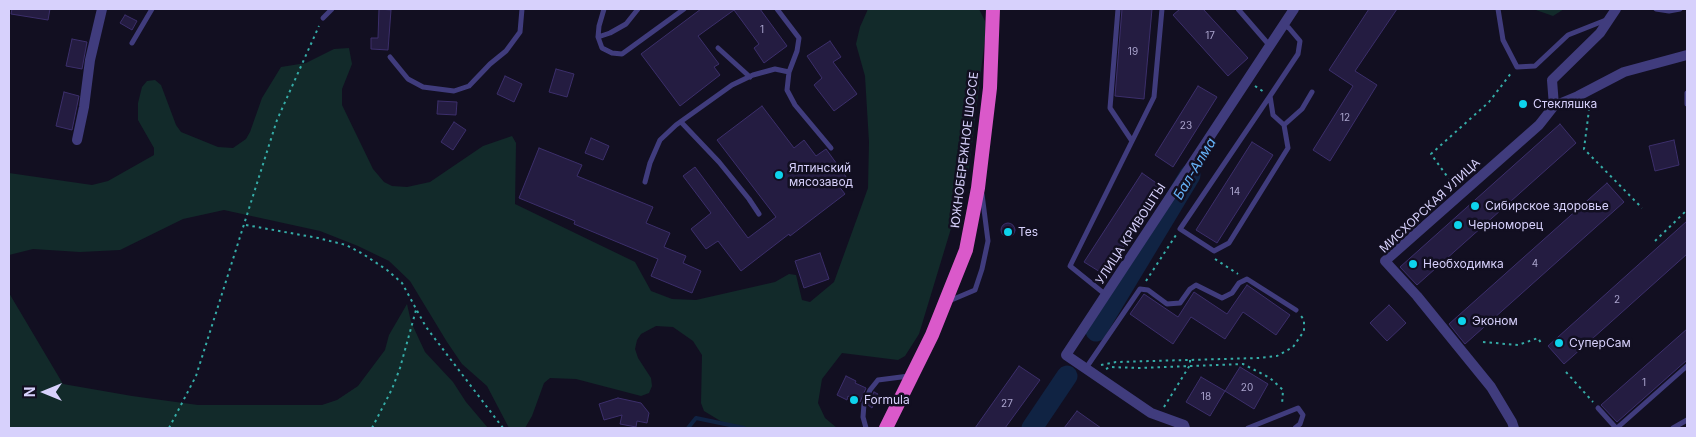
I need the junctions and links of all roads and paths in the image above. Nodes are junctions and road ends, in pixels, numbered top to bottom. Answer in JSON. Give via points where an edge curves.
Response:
{"nodes":[{"id":1,"x":102,"y":9,"type":"edge"},
{"id":2,"x":152,"y":9,"type":"edge"},
{"id":3,"x":332,"y":9,"type":"edge"},
{"id":4,"x":522,"y":9,"type":"edge"},
{"id":5,"x":604,"y":9,"type":"edge"},
{"id":6,"x":638,"y":9,"type":"edge"},
{"id":7,"x":684,"y":9,"type":"edge"},
{"id":8,"x":777,"y":9,"type":"edge"},
{"id":9,"x":994,"y":9,"type":"edge"},
{"id":10,"x":1118,"y":9,"type":"edge"},
{"id":11,"x":1162,"y":9,"type":"edge"},
{"id":12,"x":1238,"y":9,"type":"edge"},
{"id":13,"x":1294,"y":9,"type":"edge"},
{"id":14,"x":1498,"y":9,"type":"edge"},
{"id":15,"x":1616,"y":9,"type":"edge"},
{"id":16,"x":1656,"y":9,"type":"edge"},
{"id":17,"x":1680,"y":9,"type":"edge"},
{"id":18,"x":323,"y":18,"type":"joint"},
{"id":19,"x":1609,"y":19,"type":"junction"},
{"id":20,"x":1286,"y":27,"type":"junction"},
{"id":21,"x":598,"y":37,"type":"junction"},
{"id":22,"x":132,"y":43,"type":"dead end"},
{"id":23,"x":1270,"y":46,"type":"junction"},
{"id":24,"x":718,"y":48,"type":"dead end"},
{"id":25,"x":1687,"y":55,"type":"edge"},
{"id":26,"x":390,"y":57,"type":"dead end"},
{"id":27,"x":1517,"y":66,"type":"junction"},
{"id":28,"x":789,"y":72,"type":"junction"},
{"id":29,"x":750,"y":77,"type":"junction"},
{"id":30,"x":1247,"y":80,"type":"junction"},
{"id":31,"x":1592,"y":89,"type":"junction"},
{"id":32,"x":1312,"y":92,"type":"dead end"},
{"id":33,"x":1687,"y":92,"type":"edge"},
{"id":34,"x":1270,"y":96,"type":"junction"},
{"id":35,"x":1687,"y":104,"type":"edge"},
{"id":36,"x":1554,"y":106,"type":"junction"},
{"id":37,"x":681,"y":122,"type":"junction"},
{"id":38,"x":1284,"y":124,"type":"junction"},
{"id":39,"x":76,"y":140,"type":"dead end"},
{"id":40,"x":1132,"y":141,"type":"junction"},
{"id":41,"x":831,"y":148,"type":"dead end"},
{"id":42,"x":646,"y":182,"type":"dead end"},
{"id":43,"x":981,"y":188,"type":"junction"},
{"id":44,"x":1460,"y":194,"type":"junction"},
{"id":45,"x":1642,"y":208,"type":"dead end"},
{"id":46,"x":1687,"y":210,"type":"edge"},
{"id":47,"x":759,"y":214,"type":"dead end"},
{"id":48,"x":245,"y":225,"type":"junction"},
{"id":49,"x":1180,"y":229,"type":"junction"},
{"id":50,"x":1655,"y":241,"type":"dead end"},
{"id":51,"x":1140,"y":289,"type":"junction"},
{"id":52,"x":1107,"y":295,"type":"junction"},
{"id":53,"x":948,"y":302,"type":"junction"},
{"id":54,"x":416,"y":310,"type":"junction"},
{"id":55,"x":1296,"y":310,"type":"joint"},
{"id":56,"x":1483,"y":342,"type":"dead end"},
{"id":57,"x":1541,"y":344,"type":"dead end"},
{"id":58,"x":1190,"y":359,"type":"junction"},
{"id":59,"x":1190,"y":365,"type":"junction"},
{"id":60,"x":1687,"y":366,"type":"edge"},
{"id":61,"x":1090,"y":371,"type":"junction"},
{"id":62,"x":1566,"y":372,"type":"dead end"},
{"id":63,"x":912,"y":375,"type":"junction"},
{"id":64,"x":1598,"y":408,"type":"joint"},
{"id":65,"x":1281,"y":414,"type":"junction"},
{"id":66,"x":1158,"y":416,"type":"junction"},
{"id":67,"x":1687,"y":420,"type":"edge"},
{"id":68,"x":169,"y":428,"type":"edge"},
{"id":69,"x":372,"y":428,"type":"edge"},
{"id":70,"x":504,"y":428,"type":"edge"},
{"id":71,"x":866,"y":428,"type":"edge"},
{"id":72,"x":887,"y":428,"type":"edge"},
{"id":73,"x":1185,"y":428,"type":"edge"},
{"id":74,"x":1248,"y":428,"type":"edge"},
{"id":75,"x":1296,"y":428,"type":"edge"},
{"id":76,"x":1514,"y":428,"type":"edge"},
{"id":77,"x":1616,"y":428,"type":"edge"},
{"id":78,"x":1673,"y":428,"type":"edge"}],
"edges":[{"from":1,"to":39,"type":"street"},
{"from":2,"to":22,"type":"lane"},
{"from":3,"to":18,"type":"lane"},
{"from":4,"to":26,"type":"lane","via":[[520,32],[506,51],[469,86],[454,91],[423,87],[408,80]]},
{"from":5,"to":21,"type":"lane"},
{"from":6,"to":21,"type":"lane","via":[[626,24]]},
{"from":7,"to":21,"type":"lane","via":[[622,54],[602,48]]},
{"from":8,"to":28,"type":"lane","via":[[799,38]]},
{"from":9,"to":43,"type":"highway","name":"ЮЖНОБЕРЕЖНОЕ ШОССЕ","via":[[992,85]]},
{"from":9,"to":63,"type":"highway","name":"ЮЖНОБЕРЕЖНОЕ ШОССЕ","via":[[990,88],[970,234],[941,314]]},
{"from":10,"to":40,"type":"lane","via":[[1110,108]]},
{"from":11,"to":40,"type":"lane","via":[[1154,97]]},
{"from":12,"to":23,"type":"lane"},
{"from":13,"to":20,"type":"street","name":"УЛИЦА КРИВОШТЫ"},
{"from":14,"to":27,"type":"lane","via":[[1503,40]]},
{"from":15,"to":19,"type":"street"},
{"from":16,"to":17,"type":"lane"},
{"from":18,"to":48,"type":"path","via":[[277,120]]},
{"from":19,"to":27,"type":"lane","via":[[1568,35],[1535,66]]},
{"from":19,"to":36,"type":"street","via":[[1600,33],[1552,80]]},
{"from":20,"to":23,"type":"street","name":"УЛИЦА КРИВОШТЫ"},
{"from":20,"to":34,"type":"lane","via":[[1300,41],[1298,54]]},
{"from":23,"to":30,"type":"street","name":"УЛИЦА КРИВОШТЫ"},
{"from":24,"to":29,"type":"lane"},
{"from":25,"to":31,"type":"street","via":[[1624,72]]},
{"from":27,"to":44,"type":"path","via":[[1489,102],[1431,154]]},
{"from":28,"to":29,"type":"lane","via":[[775,68]]},
{"from":28,"to":41,"type":"lane","via":[[787,90],[795,105]]},
{"from":29,"to":37,"type":"lane","via":[[732,85]]},
{"from":30,"to":34,"type":"path"},
{"from":30,"to":52,"type":"street","name":"УЛИЦА КРИВОШТЫ"},
{"from":31,"to":36,"type":"street"},
{"from":31,"to":45,"type":"path","via":[[1584,149]]},
{"from":32,"to":38,"type":"lane","via":[[1302,109]]},
{"from":33,"to":35,"type":"lane"},
{"from":34,"to":38,"type":"lane","via":[[1273,114]]},
{"from":34,"to":49,"type":"lane"},
{"from":36,"to":44,"type":"street","name":"МИСХОРСКАЯ УЛИЦА","via":[[1539,124]]},
{"from":37,"to":42,"type":"lane","via":[[660,140]]},
{"from":37,"to":47,"type":"lane","via":[[719,162]]},
{"from":38,"to":49,"type":"lane","via":[[1288,148],[1229,243],[1214,250]]},
{"from":40,"to":52,"type":"lane","via":[[1070,266]]},
{"from":43,"to":53,"type":"highway","name":"ЮЖНОБЕРЕЖНОЕ ШОССЕ","via":[[968,252]]},
{"from":43,"to":53,"type":"lane","via":[[988,241],[982,269],[974,290]]},
{"from":44,"to":76,"type":"street","name":"МИСХОРСКАЯ УЛИЦА","via":[[1385,262],[1492,387]]},
{"from":46,"to":50,"type":"path"},
{"from":48,"to":54,"type":"path","via":[[346,245],[364,254],[402,283]]},
{"from":48,"to":68,"type":"path","via":[[196,376]]},
{"from":49,"to":51,"type":"path"},
{"from":51,"to":55,"type":"lane","via":[[1148,290],[1167,304],[1180,303],[1196,285],[1222,298],[1247,279]]},
{"from":51,"to":61,"type":"lane"},
{"from":52,"to":61,"type":"street","name":"УЛИЦА КРИВОШТЫ","via":[[1066,355]]},
{"from":53,"to":72,"type":"highway","name":"ЮЖНОБЕРЕЖНОЕ ШОССЕ"},
{"from":54,"to":69,"type":"path","via":[[400,368]]},
{"from":54,"to":70,"type":"path","via":[[430,333]]},
{"from":55,"to":58,"type":"path","via":[[1304,320],[1304,330],[1292,347],[1277,356]]},
{"from":56,"to":57,"type":"path","via":[[1518,345],[1538,338]]},
{"from":58,"to":59,"type":"path"},
{"from":58,"to":61,"type":"path","via":[[1116,362]]},
{"from":59,"to":61,"type":"path"},
{"from":59,"to":65,"type":"path","via":[[1243,364],[1270,378],[1283,390]]},
{"from":59,"to":66,"type":"path"},
{"from":60,"to":77,"type":"lane"},
{"from":61,"to":66,"type":"street","name":"УЛИЦА КРИВОШТЫ"},
{"from":62,"to":64,"type":"path"},
{"from":63,"to":71,"type":"lane","via":[[878,380],[864,404]]},
{"from":63,"to":72,"type":"highway","name":"ЮЖНОБЕРЕЖНОЕ ШОССЕ"},
{"from":64,"to":77,"type":"lane"},
{"from":65,"to":74,"type":"lane"},
{"from":65,"to":75,"type":"lane","via":[[1298,408],[1303,415]]},
{"from":66,"to":73,"type":"street","name":"УЛИЦА КРИВОШТЫ"},
{"from":67,"to":78,"type":"lane"}]}
